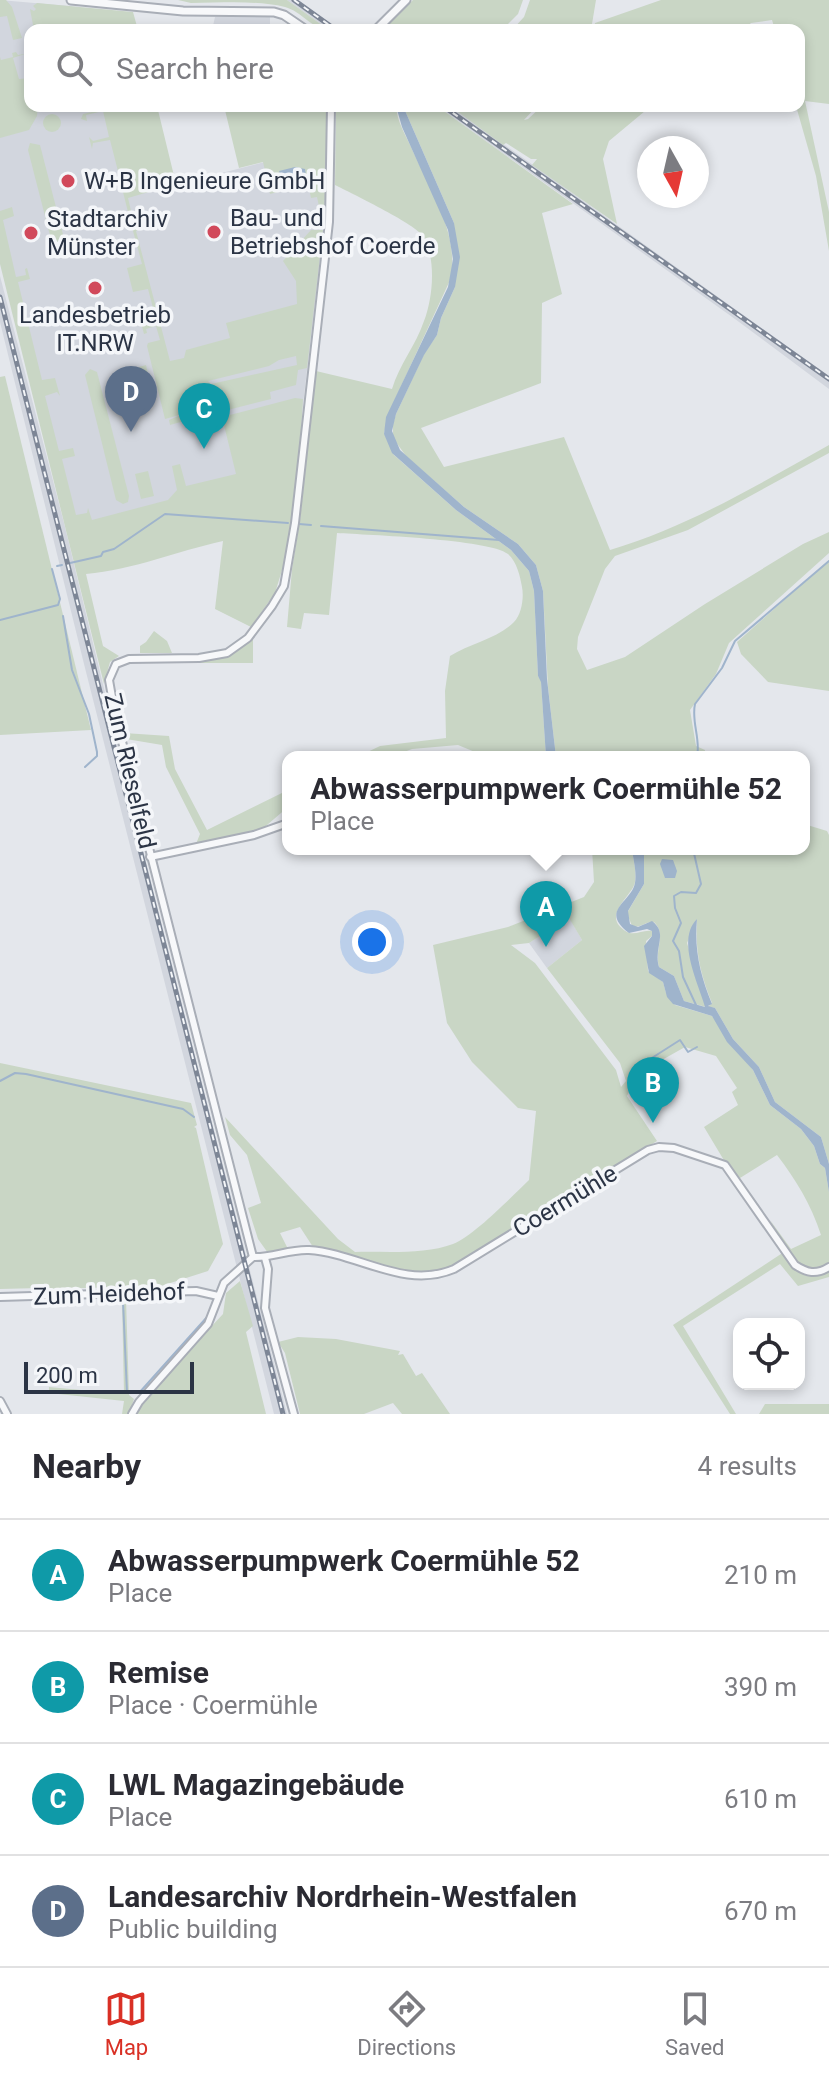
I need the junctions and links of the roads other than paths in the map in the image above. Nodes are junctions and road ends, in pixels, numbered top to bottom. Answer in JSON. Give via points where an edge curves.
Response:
{"nodes":[{"id":1,"x":71,"y":0,"type":"edge"},
{"id":2,"x":406,"y":0,"type":"edge"},
{"id":3,"x":298,"y":24,"type":"edge"},
{"id":4,"x":382,"y":24,"type":"edge"},
{"id":5,"x":331,"y":112,"type":"edge"},
{"id":6,"x":282,"y":825,"type":"edge"},
{"id":7,"x":150,"y":857,"type":"junction"},
{"id":8,"x":253,"y":1257,"type":"junction"},
{"id":9,"x":265,"y":1258,"type":"junction"},
{"id":10,"x":829,"y":1267,"type":"edge"},
{"id":11,"x":218,"y":1296,"type":"junction"},
{"id":12,"x":0,"y":1297,"type":"edge"},
{"id":13,"x":0,"y":1401,"type":"edge"},
{"id":14,"x":7,"y":1414,"type":"edge"},
{"id":15,"x":132,"y":1414,"type":"edge"},
{"id":16,"x":294,"y":1414,"type":"edge"}],
"edges":[{"from":1,"to":3,"type":"street","via":[[195,12],[274,12]]},
{"from":2,"to":4,"type":"street"},
{"from":5,"to":7,"type":"street","name":"Zum Rieselfeld","via":[[329,222],[284,586],[258,626],[234,649],[209,657],[129,659],[116,664],[110,674]]},
{"from":6,"to":7,"type":"street"},
{"from":7,"to":8,"type":"street","name":"Zum Rieselfeld"},
{"from":8,"to":9,"type":"street","name":"Coermühle"},
{"from":8,"to":11,"type":"street","via":[[228,1278]]},
{"from":9,"to":10,"type":"street","name":"Coermühle","via":[[309,1250],[409,1275],[435,1276],[648,1150],[664,1147],[725,1165],[795,1265],[813,1273]]},
{"from":9,"to":16,"type":"street","via":[[265,1308]]},
{"from":11,"to":12,"type":"street","name":"Zum Heidehof","via":[[196,1291]]},
{"from":11,"to":15,"type":"street","via":[[208,1324]]},
{"from":13,"to":14,"type":"street"}]}
